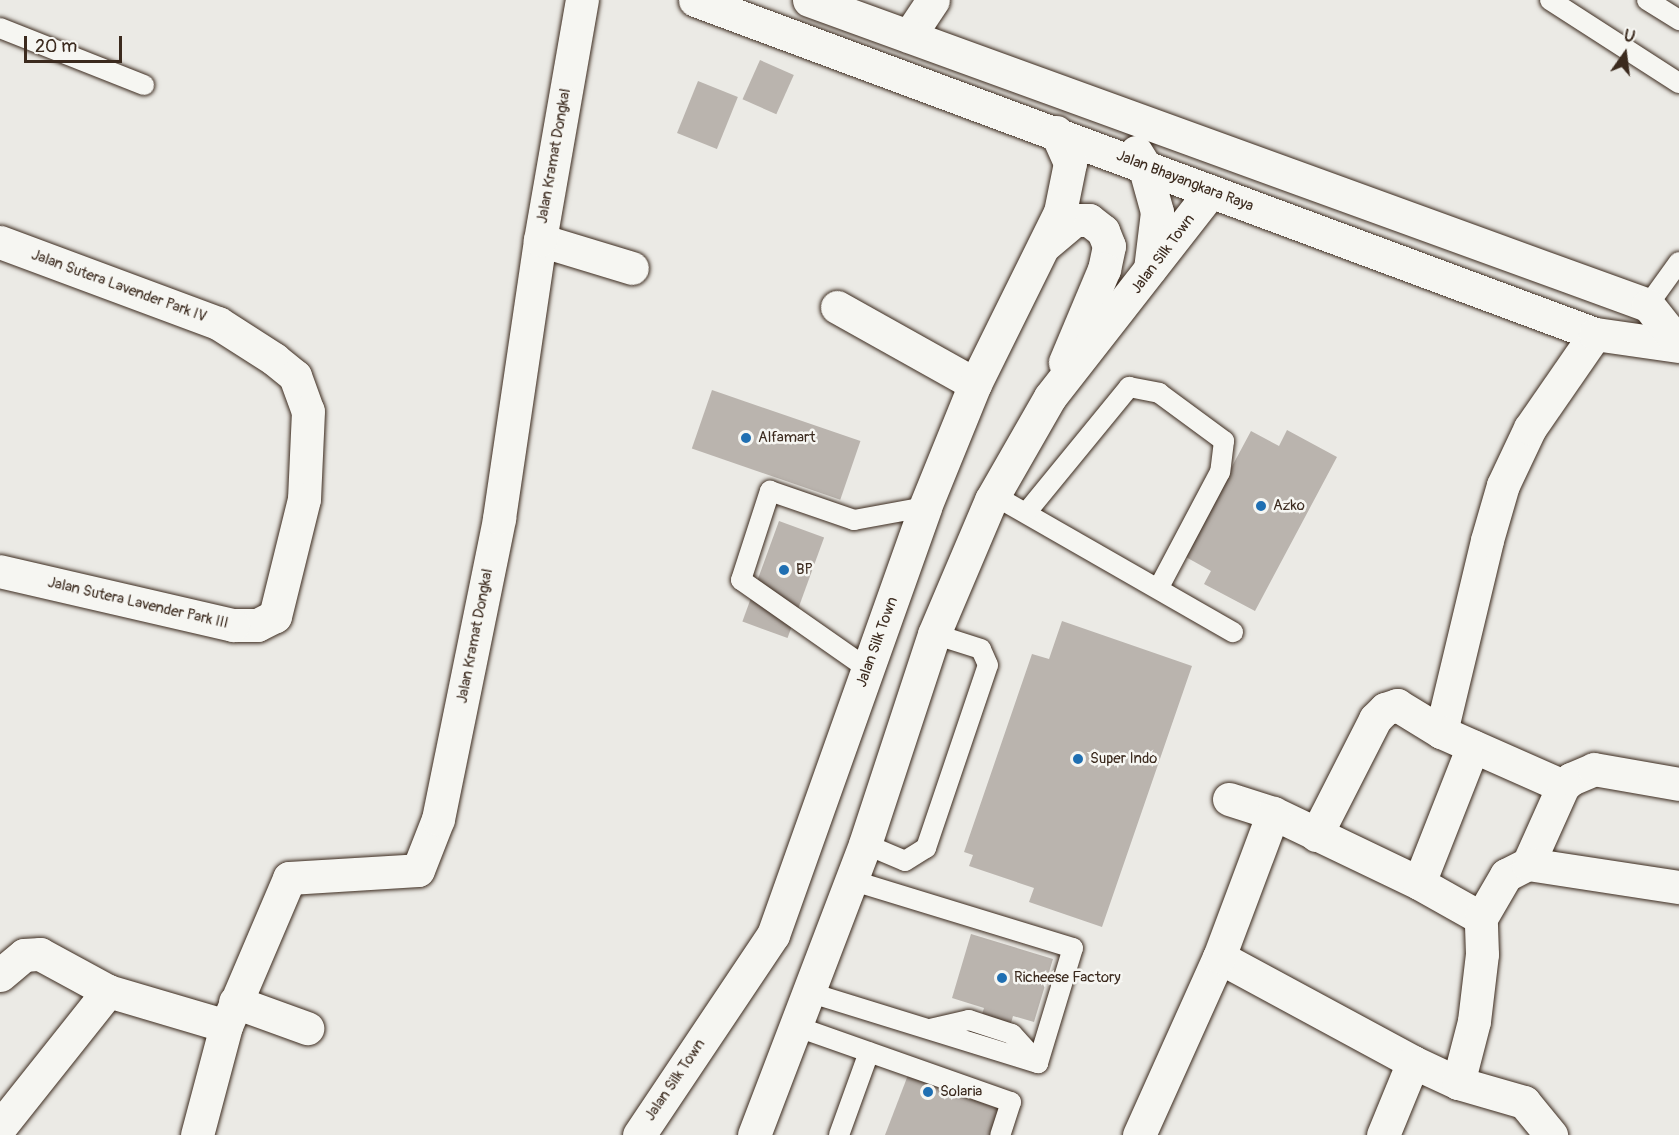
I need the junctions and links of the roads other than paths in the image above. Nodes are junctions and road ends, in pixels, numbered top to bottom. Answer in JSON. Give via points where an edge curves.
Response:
{"nodes":[{"id":1,"x":582,"y":0,"type":"edge"},
{"id":2,"x":695,"y":0,"type":"edge"},
{"id":3,"x":809,"y":0,"type":"edge"},
{"id":4,"x":933,"y":0,"type":"edge"},
{"id":5,"x":1550,"y":0,"type":"edge"},
{"id":6,"x":1647,"y":0,"type":"edge"},
{"id":7,"x":1679,"y":20,"type":"edge"},
{"id":8,"x":0,"y":28,"type":"edge"},
{"id":9,"x":909,"y":36,"type":"junction"},
{"id":10,"x":1679,"y":83,"type":"edge"},
{"id":11,"x":144,"y":85,"type":"dead end"},
{"id":12,"x":1110,"y":109,"type":"junction"},
{"id":13,"x":1056,"y":132,"type":"junction"},
{"id":14,"x":1144,"y":165,"type":"junction"},
{"id":15,"x":1211,"y":191,"type":"junction"},
{"id":16,"x":540,"y":240,"type":"junction"},
{"id":17,"x":0,"y":242,"type":"edge"},
{"id":18,"x":1043,"y":247,"type":"junction"},
{"id":19,"x":1679,"y":262,"type":"edge"},
{"id":20,"x":632,"y":268,"type":"dead end"},
{"id":21,"x":1149,"y":272,"type":"junction"},
{"id":22,"x":1648,"y":305,"type":"junction"},
{"id":23,"x":837,"y":307,"type":"dead end"},
{"id":24,"x":1595,"y":334,"type":"junction"},
{"id":25,"x":1679,"y":345,"type":"edge"},
{"id":26,"x":975,"y":384,"type":"junction"},
{"id":27,"x":1050,"y":397,"type":"junction"},
{"id":28,"x":991,"y":500,"type":"junction"},
{"id":29,"x":925,"y":507,"type":"junction"},
{"id":30,"x":1026,"y":513,"type":"junction"},
{"id":31,"x":0,"y":571,"type":"edge"},
{"id":32,"x":1158,"y":589,"type":"junction"},
{"id":33,"x":275,"y":616,"type":"joint"},
{"id":34,"x":1233,"y":632,"type":"dead end"},
{"id":35,"x":934,"y":634,"type":"junction"},
{"id":36,"x":868,"y":669,"type":"junction"},
{"id":37,"x":1441,"y":732,"type":"junction"},
{"id":38,"x":1473,"y":746,"type":"junction"},
{"id":39,"x":1679,"y":784,"type":"edge"},
{"id":40,"x":1563,"y":786,"type":"junction"},
{"id":41,"x":1229,"y":799,"type":"dead end"},
{"id":42,"x":1273,"y":813,"type":"junction"},
{"id":43,"x":1316,"y":835,"type":"junction"},
{"id":44,"x":865,"y":844,"type":"junction"},
{"id":45,"x":1528,"y":864,"type":"junction"},
{"id":46,"x":850,"y":880,"type":"junction"},
{"id":47,"x":1419,"y":883,"type":"junction"},
{"id":48,"x":1679,"y":887,"type":"edge"},
{"id":49,"x":1481,"y":918,"type":"junction"},
{"id":50,"x":1220,"y":957,"type":"junction"},
{"id":51,"x":0,"y":975,"type":"edge"},
{"id":52,"x":108,"y":991,"type":"junction"},
{"id":53,"x":808,"y":993,"type":"junction"},
{"id":54,"x":231,"y":1014,"type":"junction"},
{"id":55,"x":795,"y":1026,"type":"junction"},
{"id":56,"x":307,"y":1028,"type":"dead end"},
{"id":57,"x":869,"y":1052,"type":"junction"},
{"id":58,"x":1413,"y":1062,"type":"junction"},
{"id":59,"x":1458,"y":1083,"type":"junction"},
{"id":60,"x":0,"y":1127,"type":"edge"},
{"id":61,"x":642,"y":1133,"type":"edge"},
{"id":62,"x":754,"y":1134,"type":"edge"},
{"id":63,"x":197,"y":1135,"type":"edge"},
{"id":64,"x":839,"y":1135,"type":"edge"},
{"id":65,"x":1000,"y":1135,"type":"edge"},
{"id":66,"x":1139,"y":1135,"type":"edge"},
{"id":67,"x":1383,"y":1135,"type":"edge"},
{"id":68,"x":1551,"y":1135,"type":"edge"}],
"edges":[{"from":1,"to":16,"type":"street","name":"Jalan Kramat Dongkal"},
{"from":2,"to":13,"type":"street","name":"Jalan Bhayangkara Raya"},
{"from":3,"to":9,"type":"street"},
{"from":4,"to":9,"type":"street"},
{"from":5,"to":10,"type":"lane"},
{"from":6,"to":7,"type":"lane"},
{"from":8,"to":11,"type":"lane"},
{"from":9,"to":12,"type":"street"},
{"from":12,"to":14,"type":"street"},
{"from":12,"to":22,"type":"street"},
{"from":13,"to":14,"type":"street","name":"Jalan Bhayangkara Raya"},
{"from":13,"to":18,"type":"street","name":"Jalan Silk Town","via":[[1070,163],[1060,212]]},
{"from":14,"to":15,"type":"street","name":"Jalan Bhayangkara Raya"},
{"from":14,"to":21,"type":"street","via":[[1157,212]]},
{"from":15,"to":21,"type":"street","name":"Jalan Silk Town"},
{"from":15,"to":24,"type":"street","name":"Jalan Bhayangkara Raya"},
{"from":16,"to":20,"type":"street"},
{"from":16,"to":54,"type":"street","name":"Jalan Kramat Dongkal","via":[[498,518],[438,819],[430,840],[418,870],[289,878]]},
{"from":17,"to":33,"type":"street","name":"Jalan Sutera Lavender Park IV","via":[[218,322],[295,376],[308,411],[304,499]]},
{"from":18,"to":26,"type":"street","name":"Jalan Silk Town"},
{"from":18,"to":27,"type":"street","via":[[1075,220],[1089,220],[1103,231],[1109,246],[1104,269]]},
{"from":19,"to":22,"type":"lane"},
{"from":21,"to":27,"type":"street","name":"Jalan Silk Town"},
{"from":22,"to":25,"type":"street","name":"Jalan Bhayangkara Raya"},
{"from":23,"to":26,"type":"street"},
{"from":24,"to":25,"type":"street","name":"Jalan Bhayangkara Raya"},
{"from":24,"to":37,"type":"street","via":[[1530,428],[1503,485]]},
{"from":26,"to":29,"type":"street","name":"Jalan Silk Town"},
{"from":27,"to":28,"type":"street","name":"Jalan Silk Town"},
{"from":28,"to":30,"type":"lane","via":[[1004,501]]},
{"from":28,"to":35,"type":"street","name":"Jalan Silk Town"},
{"from":29,"to":36,"type":"street","name":"Jalan Silk Town"},
{"from":29,"to":36,"type":"lane","via":[[854,520],[770,491],[741,580]]},
{"from":30,"to":32,"type":"lane"},
{"from":30,"to":32,"type":"lane","via":[[1129,387],[1159,393],[1224,441],[1221,472]]},
{"from":31,"to":33,"type":"street","name":"Jalan Sutera Lavender Park III","via":[[233,625],[257,625]]},
{"from":32,"to":34,"type":"lane"},
{"from":35,"to":44,"type":"street","name":"Jalan Silk Town"},
{"from":35,"to":44,"type":"lane","via":[[981,649],[988,665],[926,848],[905,861]]},
{"from":36,"to":61,"type":"street","name":"Jalan Silk Town","via":[[773,935]]},
{"from":37,"to":38,"type":"street"},
{"from":37,"to":43,"type":"street","via":[[1397,705],[1385,709],[1375,718]]},
{"from":38,"to":40,"type":"street"},
{"from":38,"to":47,"type":"street"},
{"from":39,"to":40,"type":"street","via":[[1594,769]]},
{"from":40,"to":45,"type":"street"},
{"from":41,"to":42,"type":"street"},
{"from":42,"to":43,"type":"street"},
{"from":42,"to":50,"type":"street"},
{"from":43,"to":47,"type":"street"},
{"from":44,"to":46,"type":"street","name":"Jalan Silk Town"},
{"from":45,"to":48,"type":"street"},
{"from":45,"to":49,"type":"street","via":[[1506,875]]},
{"from":46,"to":53,"type":"street","name":"Jalan Silk Town"},
{"from":46,"to":53,"type":"lane","via":[[1073,948],[1038,1063],[1012,1034],[969,1020],[928,1030]]},
{"from":47,"to":49,"type":"street"},
{"from":49,"to":59,"type":"street","via":[[1482,954],[1474,1021]]},
{"from":50,"to":58,"type":"street"},
{"from":50,"to":66,"type":"street"},
{"from":51,"to":52,"type":"street","via":[[24,955],[40,954]]},
{"from":52,"to":54,"type":"street"},
{"from":52,"to":60,"type":"street"},
{"from":53,"to":55,"type":"street","name":"Jalan Silk Town"},
{"from":54,"to":56,"type":"street"},
{"from":54,"to":63,"type":"street","name":"Jalan Kramat Dongkal"},
{"from":55,"to":57,"type":"lane"},
{"from":55,"to":62,"type":"street","name":"Jalan Silk Town"},
{"from":57,"to":64,"type":"lane"},
{"from":57,"to":65,"type":"lane","via":[[1011,1102]]},
{"from":58,"to":59,"type":"street"},
{"from":58,"to":67,"type":"street"},
{"from":59,"to":68,"type":"street","via":[[1524,1102]]}]}
